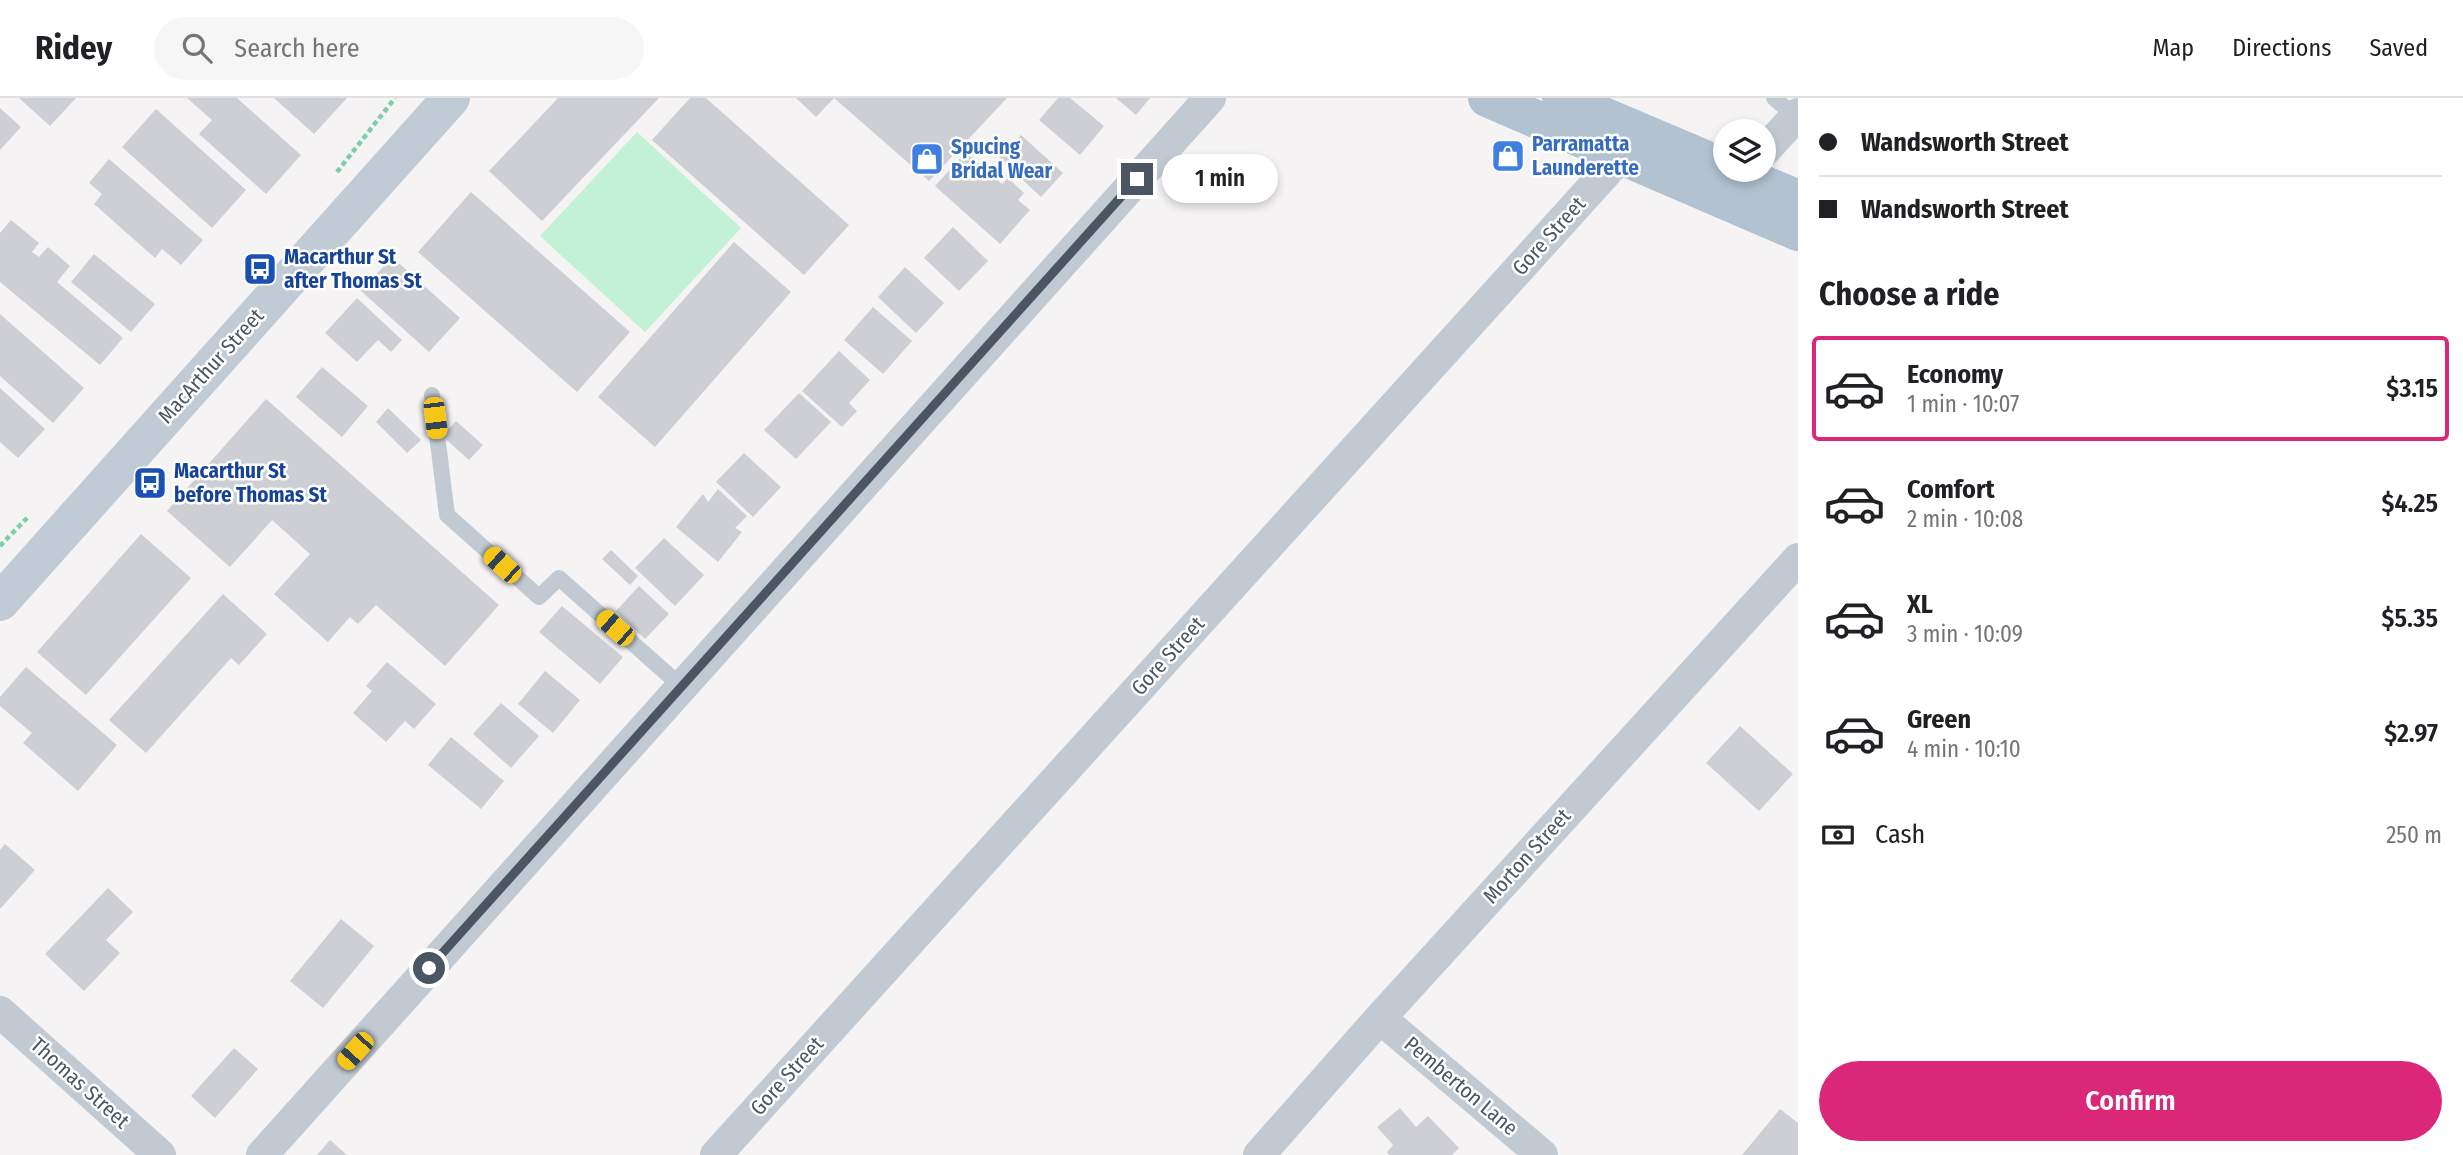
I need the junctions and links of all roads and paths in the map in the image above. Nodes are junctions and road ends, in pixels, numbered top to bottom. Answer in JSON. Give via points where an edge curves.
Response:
{"nodes":[{"id":1,"x":451,"y":98,"type":"edge"},
{"id":2,"x":1210,"y":98,"type":"edge"},
{"id":3,"x":1487,"y":98,"type":"edge"},
{"id":4,"x":1562,"y":98,"type":"edge"},
{"id":5,"x":1789,"y":110,"type":"edge"},
{"id":6,"x":1776,"y":126,"type":"edge"},
{"id":7,"x":1621,"y":156,"type":"junction"},
{"id":8,"x":1713,"y":156,"type":"edge"},
{"id":9,"x":1768,"y":182,"type":"edge"},
{"id":10,"x":1798,"y":199,"type":"edge"},
{"id":11,"x":1798,"y":232,"type":"edge"},
{"id":12,"x":432,"y":395,"type":"dead end"},
{"id":13,"x":1798,"y":559,"type":"edge"},
{"id":14,"x":0,"y":602,"type":"edge"},
{"id":15,"x":681,"y":687,"type":"junction"},
{"id":16,"x":0,"y":1012,"type":"edge"},
{"id":17,"x":1380,"y":1018,"type":"junction"},
{"id":18,"x":160,"y":1155,"type":"edge"},
{"id":19,"x":262,"y":1155,"type":"edge"},
{"id":20,"x":716,"y":1155,"type":"edge"},
{"id":21,"x":1259,"y":1155,"type":"edge"},
{"id":22,"x":1542,"y":1155,"type":"edge"}],
"edges":[{"from":1,"to":14,"type":"main road","name":"MacArthur Street"},
{"from":2,"to":15,"type":"street"},
{"from":3,"to":7,"type":"main road"},
{"from":4,"to":8,"type":"main road"},
{"from":5,"to":6,"type":"street"},
{"from":7,"to":11,"type":"main road"},
{"from":7,"to":20,"type":"street","name":"Gore Street"},
{"from":9,"to":10,"type":"main road"},
{"from":12,"to":15,"type":"lane","via":[[447,515],[539,597],[559,578]]},
{"from":13,"to":17,"type":"street","name":"Morton Street"},
{"from":15,"to":19,"type":"street"},
{"from":16,"to":18,"type":"street","name":"Thomas Street"},
{"from":17,"to":21,"type":"street","name":"Morton Street"},
{"from":17,"to":22,"type":"street","name":"Pemberton Lane"}]}
